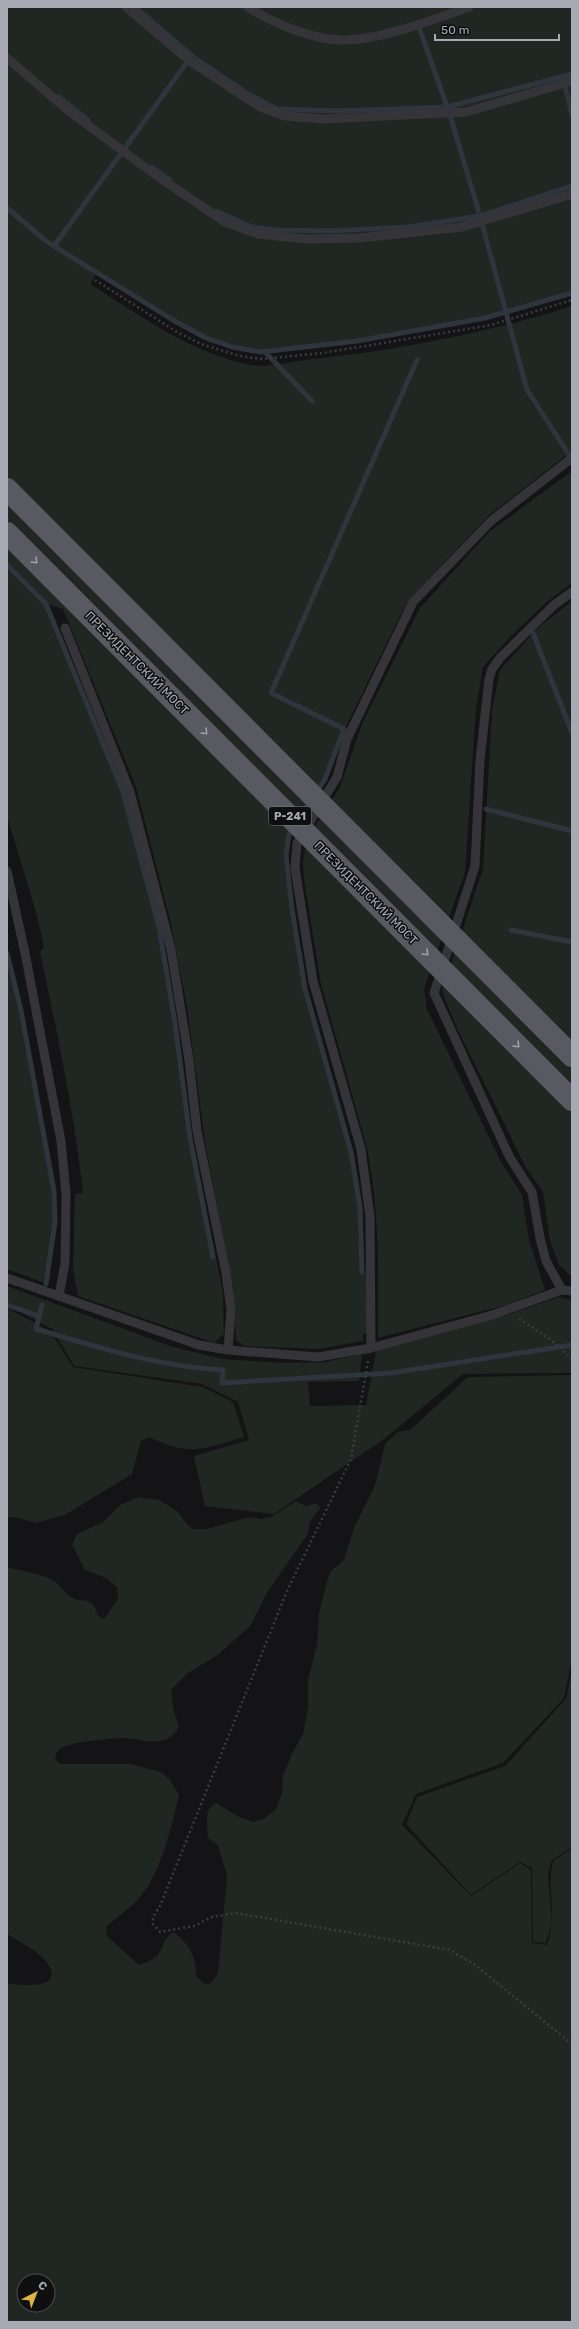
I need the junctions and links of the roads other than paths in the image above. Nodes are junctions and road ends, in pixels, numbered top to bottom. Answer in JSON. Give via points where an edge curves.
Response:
{"nodes":[{"id":1,"x":126,"y":7,"type":"edge"},
{"id":2,"x":248,"y":7,"type":"edge"},
{"id":3,"x":469,"y":7,"type":"edge"},
{"id":4,"x":7,"y":58,"type":"edge"},
{"id":5,"x":572,"y":82,"type":"edge"},
{"id":6,"x":572,"y":194,"type":"edge"},
{"id":7,"x":572,"y":458,"type":"edge"},
{"id":8,"x":7,"y":489,"type":"edge"},
{"id":9,"x":7,"y":533,"type":"edge"},
{"id":10,"x":572,"y":592,"type":"edge"},
{"id":11,"x":65,"y":628,"type":"dead end"},
{"id":12,"x":7,"y":871,"type":"edge"},
{"id":13,"x":572,"y":1056,"type":"edge"},
{"id":14,"x":572,"y":1100,"type":"edge"},
{"id":15,"x":7,"y":1278,"type":"edge"},
{"id":16,"x":562,"y":1290,"type":"junction"},
{"id":17,"x":572,"y":1291,"type":"edge"},
{"id":18,"x":59,"y":1296,"type":"junction"},
{"id":19,"x":370,"y":1348,"type":"junction"},
{"id":20,"x":228,"y":1350,"type":"junction"}],
"edges":[{"from":1,"to":5,"type":"lane","via":[[190,61],[260,107],[285,116],[324,119],[466,112]]},
{"from":2,"to":3,"type":"lane","via":[[279,24],[341,40],[372,36]]},
{"from":4,"to":6,"type":"lane","via":[[70,112],[157,176],[225,222],[258,234],[306,239],[360,238],[462,227]]},
{"from":7,"to":19,"type":"lane","via":[[491,521],[414,602],[347,740],[337,777],[297,843],[295,868],[313,981],[361,1149],[370,1217]]},
{"from":8,"to":13,"type":"highway","number":"Р-241","bridge":true},
{"from":9,"to":14,"type":"highway","name":"ПРЕЗИДЕНТСКИЙ МОСТ","number":"Р-241","one_way":true,"bridge":true},
{"from":10,"to":16,"type":"lane","via":[[554,605],[500,658],[489,679],[480,760],[476,866],[434,993],[510,1158],[532,1192],[546,1261]]},
{"from":11,"to":20,"type":"lane","via":[[130,792],[171,949],[189,1060],[197,1131],[226,1273],[230,1310]]},
{"from":12,"to":18,"type":"lane","via":[[61,1141],[66,1194],[64,1263]]},
{"from":15,"to":18,"type":"lane"},
{"from":16,"to":17,"type":"lane"},
{"from":16,"to":19,"type":"lane","via":[[504,1311]]},
{"from":18,"to":20,"type":"lane","via":[[199,1345]]},
{"from":19,"to":20,"type":"lane","via":[[318,1357]]}]}
